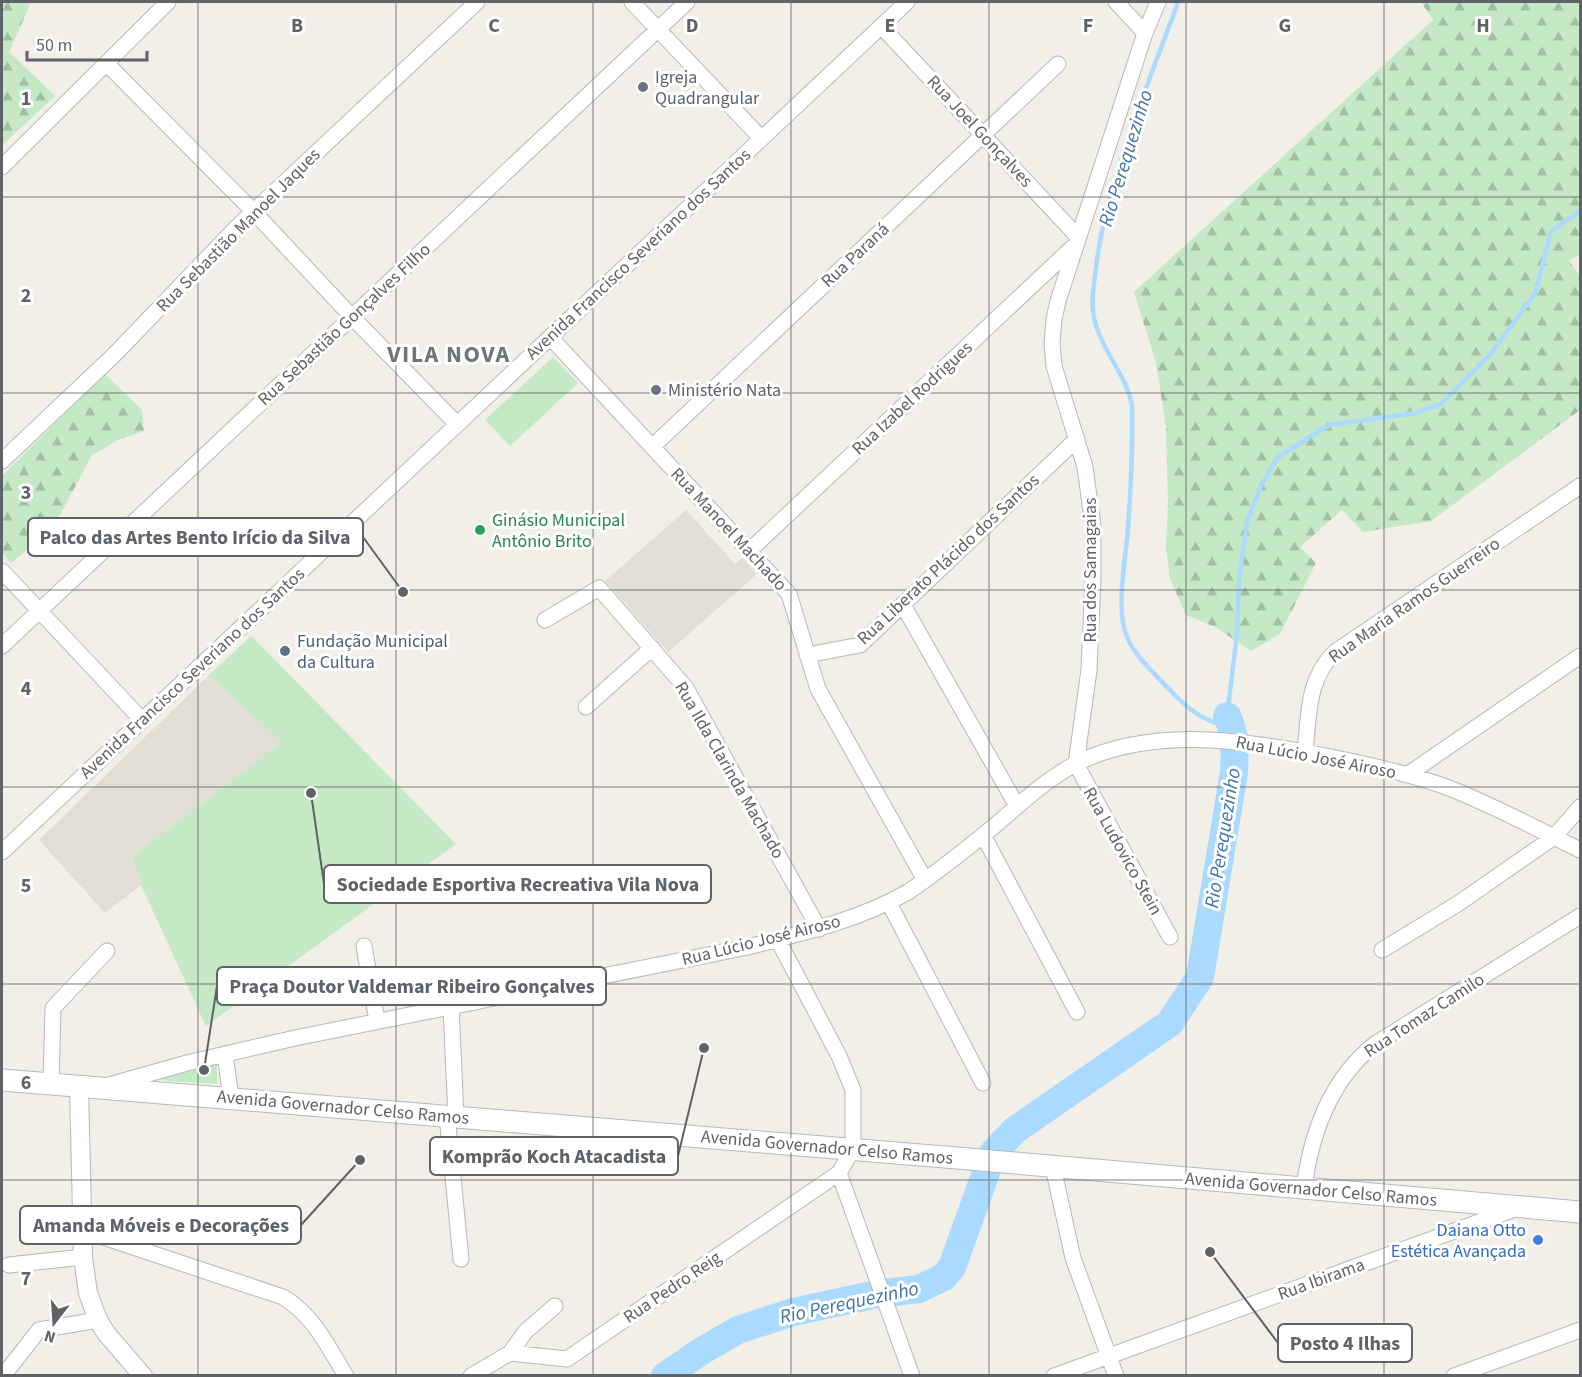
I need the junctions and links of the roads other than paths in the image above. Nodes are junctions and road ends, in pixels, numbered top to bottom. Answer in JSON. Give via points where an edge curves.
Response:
{"nodes":[{"id":1,"x":168,"y":2,"type":"edge"},
{"id":2,"x":477,"y":2,"type":"edge"},
{"id":3,"x":632,"y":2,"type":"edge"},
{"id":4,"x":687,"y":2,"type":"edge"},
{"id":5,"x":907,"y":2,"type":"edge"},
{"id":6,"x":1116,"y":2,"type":"edge"},
{"id":7,"x":1158,"y":2,"type":"edge"},
{"id":8,"x":881,"y":26,"type":"junction"},
{"id":9,"x":658,"y":29,"type":"junction"},
{"id":10,"x":1145,"y":33,"type":"junction"},
{"id":11,"x":106,"y":64,"type":"junction"},
{"id":12,"x":1059,"y":64,"type":"dead end"},
{"id":13,"x":983,"y":135,"type":"junction"},
{"id":14,"x":761,"y":138,"type":"junction"},
{"id":15,"x":2,"y":167,"type":"edge"},
{"id":16,"x":254,"y":212,"type":"junction"},
{"id":17,"x":1077,"y":241,"type":"junction"},
{"id":18,"x":352,"y":317,"type":"junction"},
{"id":19,"x":550,"y":337,"type":"junction"},
{"id":20,"x":457,"y":424,"type":"junction"},
{"id":21,"x":1077,"y":439,"type":"junction"},
{"id":22,"x":652,"y":447,"type":"junction"},
{"id":23,"x":2,"y":461,"type":"edge"},
{"id":24,"x":1581,"y":486,"type":"edge"},
{"id":25,"x":749,"y":551,"type":"junction"},
{"id":26,"x":2,"y":571,"type":"edge"},
{"id":27,"x":903,"y":605,"type":"junction"},
{"id":28,"x":39,"y":611,"type":"junction"},
{"id":29,"x":545,"y":620,"type":"dead end"},
{"id":30,"x":2,"y":646,"type":"edge"},
{"id":31,"x":652,"y":648,"type":"junction"},
{"id":32,"x":807,"y":655,"type":"junction"},
{"id":33,"x":1581,"y":656,"type":"edge"},
{"id":34,"x":586,"y":707,"type":"dead end"},
{"id":35,"x":142,"y":720,"type":"junction"},
{"id":36,"x":1305,"y":752,"type":"junction"},
{"id":37,"x":1076,"y":764,"type":"junction"},
{"id":38,"x":1407,"y":775,"type":"junction"},
{"id":39,"x":1017,"y":806,"type":"junction"},
{"id":40,"x":1581,"y":807,"type":"edge"},
{"id":41,"x":982,"y":835,"type":"junction"},
{"id":42,"x":1554,"y":837,"type":"junction"},
{"id":43,"x":1581,"y":850,"type":"edge"},
{"id":44,"x":2,"y":852,"type":"edge"},
{"id":45,"x":925,"y":880,"type":"junction"},
{"id":46,"x":889,"y":903,"type":"junction"},
{"id":47,"x":1581,"y":916,"type":"edge"},
{"id":48,"x":819,"y":928,"type":"junction"},
{"id":49,"x":1170,"y":937,"type":"dead end"},
{"id":50,"x":778,"y":940,"type":"junction"},
{"id":51,"x":364,"y":946,"type":"dead end"},
{"id":52,"x":1383,"y":950,"type":"dead end"},
{"id":53,"x":107,"y":951,"type":"dead end"},
{"id":54,"x":451,"y":1006,"type":"junction"},
{"id":55,"x":1077,"y":1012,"type":"dead end"},
{"id":56,"x":377,"y":1021,"type":"junction"},
{"id":57,"x":225,"y":1054,"type":"junction"},
{"id":58,"x":2,"y":1080,"type":"edge"},
{"id":59,"x":983,"y":1083,"type":"dead end"},
{"id":60,"x":51,"y":1084,"type":"junction"},
{"id":61,"x":79,"y":1086,"type":"junction"},
{"id":62,"x":100,"y":1088,"type":"junction"},
{"id":63,"x":231,"y":1098,"type":"junction"},
{"id":64,"x":452,"y":1116,"type":"junction"},
{"id":65,"x":853,"y":1149,"type":"junction"},
{"id":66,"x":1053,"y":1167,"type":"junction"},
{"id":67,"x":838,"y":1173,"type":"junction"},
{"id":68,"x":1304,"y":1188,"type":"junction"},
{"id":69,"x":1521,"y":1207,"type":"junction"},
{"id":70,"x":1581,"y":1212,"type":"edge"},
{"id":71,"x":82,"y":1230,"type":"junction"},
{"id":72,"x":82,"y":1257,"type":"junction"},
{"id":73,"x":461,"y":1259,"type":"dead end"},
{"id":74,"x":9,"y":1265,"type":"dead end"},
{"id":75,"x":555,"y":1306,"type":"dead end"},
{"id":76,"x":98,"y":1320,"type":"junction"},
{"id":77,"x":1581,"y":1330,"type":"edge"},
{"id":78,"x":510,"y":1353,"type":"junction"},
{"id":79,"x":1109,"y":1356,"type":"junction"},
{"id":80,"x":3,"y":1376,"type":"edge"},
{"id":81,"x":143,"y":1376,"type":"edge"},
{"id":82,"x":346,"y":1376,"type":"edge"},
{"id":83,"x":471,"y":1376,"type":"edge"},
{"id":84,"x":912,"y":1376,"type":"edge"},
{"id":85,"x":1054,"y":1376,"type":"edge"},
{"id":86,"x":1116,"y":1376,"type":"edge"},
{"id":87,"x":1454,"y":1376,"type":"edge"}],
"edges":[{"from":1,"to":11,"type":"street"},
{"from":2,"to":16,"type":"street","name":"Rua Sebastião Manoel Jaques"},
{"from":3,"to":9,"type":"street"},
{"from":4,"to":9,"type":"street","name":"Rua Sebastião Gonçalves Filho"},
{"from":5,"to":8,"type":"street","name":"Avenida Francisco Severiano dos Santos"},
{"from":6,"to":10,"type":"street"},
{"from":7,"to":10,"type":"street","name":"Rua dos Samagaias"},
{"from":8,"to":13,"type":"street","name":"Rua Joel Gonçalves"},
{"from":8,"to":14,"type":"street","name":"Avenida Francisco Severiano dos Santos"},
{"from":9,"to":14,"type":"street"},
{"from":9,"to":18,"type":"street","name":"Rua Sebastião Gonçalves Filho"},
{"from":10,"to":17,"type":"street","name":"Rua dos Samagaias"},
{"from":11,"to":15,"type":"street"},
{"from":11,"to":16,"type":"street"},
{"from":12,"to":13,"type":"street","name":"Rua Paraná"},
{"from":13,"to":17,"type":"street","name":"Rua Joel Gonçalves"},
{"from":13,"to":22,"type":"street","name":"Rua Paraná"},
{"from":14,"to":19,"type":"street","name":"Avenida Francisco Severiano dos Santos"},
{"from":16,"to":18,"type":"street"},
{"from":16,"to":23,"type":"street","name":"Rua Sebastião Manoel Jaques","via":[[115,354]]},
{"from":17,"to":21,"type":"street","name":"Rua dos Samagaias","via":[[1058,301],[1052,344],[1057,376]]},
{"from":17,"to":25,"type":"street","name":"Rua Izabel Rodrigues"},
{"from":18,"to":20,"type":"street"},
{"from":18,"to":28,"type":"street","name":"Rua Sebastião Gonçalves Filho"},
{"from":19,"to":20,"type":"street","name":"Avenida Francisco Severiano dos Santos"},
{"from":19,"to":22,"type":"street","name":"Rua Manoel Machado"},
{"from":20,"to":35,"type":"street","name":"Avenida Francisco Severiano dos Santos"},
{"from":21,"to":27,"type":"street","name":"Rua Liberato Plácido dos Santos"},
{"from":21,"to":37,"type":"street","name":"Rua dos Samagaias","via":[[1090,494],[1093,577],[1089,670]]},
{"from":22,"to":25,"type":"street","name":"Rua Manoel Machado"},
{"from":24,"to":36,"type":"street","name":"Rua Maria Ramos Guerreiro","via":[[1330,657],[1316,677]]},
{"from":25,"to":32,"type":"street","name":"Rua Manoel Machado","via":[[789,594]]},
{"from":26,"to":28,"type":"street"},
{"from":27,"to":32,"type":"street","name":"Rua Liberato Plácido dos Santos","via":[[860,645]]},
{"from":27,"to":39,"type":"street"},
{"from":28,"to":30,"type":"street","name":"Rua Sebastião Gonçalves Filho"},
{"from":28,"to":35,"type":"street"},
{"from":29,"to":31,"type":"street","name":"Rua Ilda Clarinda Machado","via":[[599,588]]},
{"from":31,"to":34,"type":"street"},
{"from":31,"to":48,"type":"street","name":"Rua Ilda Clarinda Machado","via":[[686,688]]},
{"from":32,"to":45,"type":"street","name":"Rua Manoel Machado","via":[[818,689]]},
{"from":33,"to":38,"type":"street"},
{"from":35,"to":44,"type":"street","name":"Avenida Francisco Severiano dos Santos"},
{"from":36,"to":37,"type":"street","name":"Rua Lúcio José Airoso","via":[[1221,740],[1141,744],[1098,754]]},
{"from":36,"to":38,"type":"street","name":"Rua Lúcio José Airoso"},
{"from":37,"to":39,"type":"street","name":"Rua Lúcio José Airoso"},
{"from":37,"to":49,"type":"street","name":"Rua Ludovico Stein"},
{"from":38,"to":42,"type":"street","name":"Rua Lúcio José Airoso","via":[[1474,798]]},
{"from":39,"to":41,"type":"street","name":"Rua Lúcio José Airoso"},
{"from":40,"to":42,"type":"street"},
{"from":41,"to":45,"type":"street","name":"Rua Lúcio José Airoso"},
{"from":41,"to":55,"type":"street"},
{"from":42,"to":43,"type":"street","name":"Rua Lúcio José Airoso"},
{"from":42,"to":52,"type":"street"},
{"from":45,"to":46,"type":"street","name":"Rua Lúcio José Airoso"},
{"from":46,"to":48,"type":"street","name":"Rua Lúcio José Airoso"},
{"from":46,"to":59,"type":"street"},
{"from":47,"to":68,"type":"street","name":"Rua Tomaz Camilo","via":[[1359,1057],[1322,1115]]},
{"from":48,"to":50,"type":"street","name":"Rua Lúcio José Airoso"},
{"from":50,"to":54,"type":"street","name":"Rua Lúcio José Airoso"},
{"from":50,"to":65,"type":"street","via":[[847,1073],[853,1090]]},
{"from":51,"to":56,"type":"street"},
{"from":53,"to":60,"type":"street","via":[[53,1008]]},
{"from":54,"to":56,"type":"street","name":"Rua Lúcio José Airoso"},
{"from":54,"to":64,"type":"street"},
{"from":56,"to":57,"type":"street","name":"Rua Lúcio José Airoso"},
{"from":57,"to":62,"type":"street","name":"Rua Lúcio José Airoso"},
{"from":57,"to":63,"type":"street"},
{"from":58,"to":60,"type":"main road","name":"Avenida Governador Celso Ramos"},
{"from":60,"to":61,"type":"main road","name":"Avenida Governador Celso Ramos"},
{"from":61,"to":62,"type":"main road","name":"Avenida Governador Celso Ramos"},
{"from":61,"to":71,"type":"street"},
{"from":62,"to":63,"type":"main road","name":"Avenida Governador Celso Ramos"},
{"from":63,"to":64,"type":"main road","name":"Avenida Governador Celso Ramos"},
{"from":64,"to":65,"type":"main road","name":"Avenida Governador Celso Ramos"},
{"from":64,"to":73,"type":"street"},
{"from":65,"to":66,"type":"main road","name":"Avenida Governador Celso Ramos"},
{"from":65,"to":67,"type":"street","name":"Rua Pedro Reig"},
{"from":66,"to":68,"type":"main road","name":"Avenida Governador Celso Ramos"},
{"from":66,"to":79,"type":"street","via":[[1073,1258]]},
{"from":67,"to":78,"type":"street","name":"Rua Pedro Reig","via":[[567,1359]]},
{"from":67,"to":84,"type":"street"},
{"from":68,"to":69,"type":"main road","name":"Avenida Governador Celso Ramos"},
{"from":69,"to":70,"type":"main road","name":"Avenida Governador Celso Ramos"},
{"from":69,"to":79,"type":"street","name":"Rua Ibirama"},
{"from":71,"to":72,"type":"street"},
{"from":71,"to":82,"type":"street","via":[[283,1297],[305,1312]]},
{"from":72,"to":74,"type":"street"},
{"from":72,"to":76,"type":"street","via":[[88,1293]]},
{"from":75,"to":78,"type":"street","via":[[532,1325]]},
{"from":76,"to":80,"type":"street","via":[[39,1330]]},
{"from":76,"to":81,"type":"street","via":[[115,1346]]},
{"from":77,"to":87,"type":"street"},
{"from":78,"to":83,"type":"street"},
{"from":79,"to":85,"type":"street","name":"Rua Ibirama"},
{"from":79,"to":86,"type":"street"}]}
